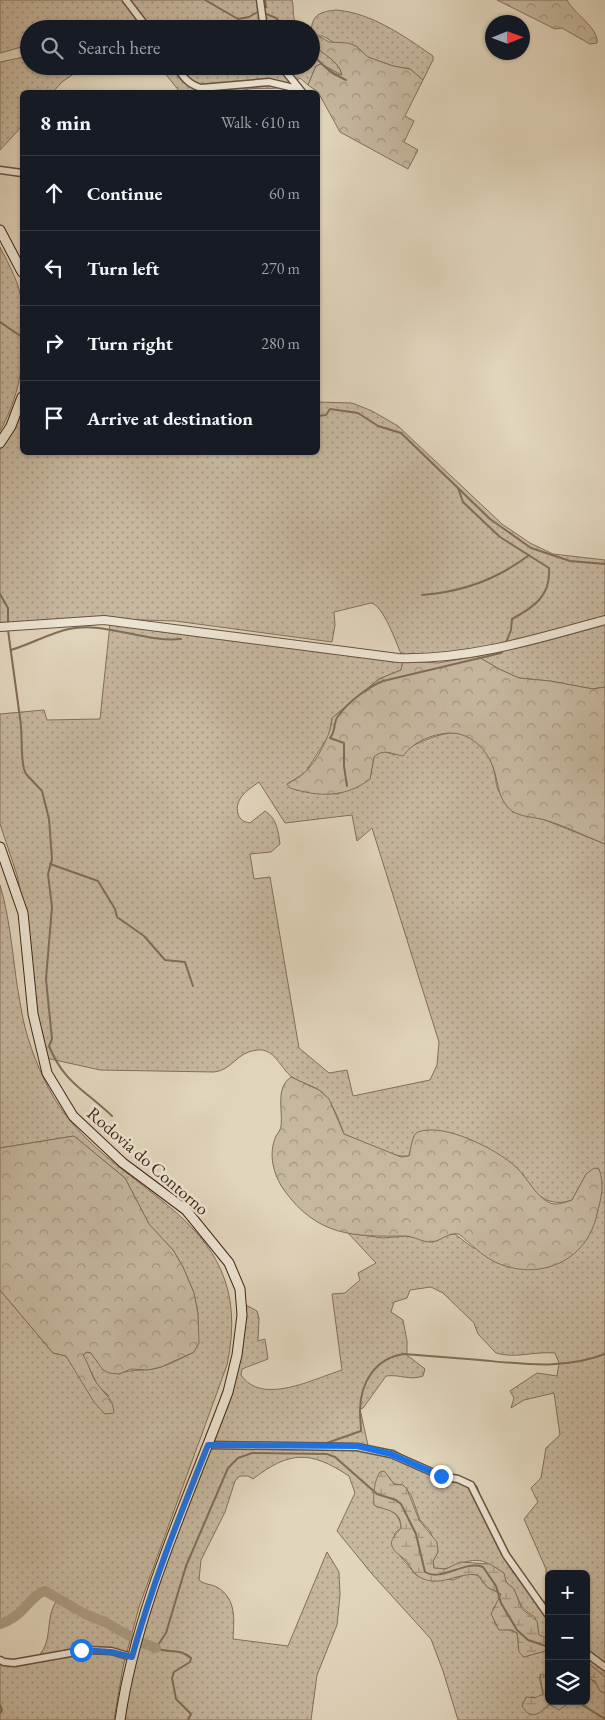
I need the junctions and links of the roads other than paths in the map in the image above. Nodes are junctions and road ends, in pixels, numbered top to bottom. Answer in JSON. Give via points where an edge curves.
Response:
{"nodes":[{"id":1,"x":126,"y":0,"type":"edge"},
{"id":2,"x":260,"y":0,"type":"edge"},
{"id":3,"x":141,"y":20,"type":"edge"},
{"id":4,"x":263,"y":20,"type":"edge"},
{"id":5,"x":182,"y":75,"type":"edge"},
{"id":6,"x":288,"y":75,"type":"edge"},
{"id":7,"x":297,"y":90,"type":"edge"},
{"id":8,"x":299,"y":90,"type":"edge"},
{"id":9,"x":0,"y":170,"type":"edge"},
{"id":10,"x":20,"y":173,"type":"edge"},
{"id":11,"x":0,"y":229,"type":"edge"},
{"id":12,"x":3,"y":237,"type":"edge"},
{"id":13,"x":20,"y":268,"type":"edge"},
{"id":14,"x":20,"y":402,"type":"edge"},
{"id":15,"x":0,"y":443,"type":"edge"},
{"id":16,"x":605,"y":620,"type":"edge"},
{"id":17,"x":0,"y":627,"type":"edge"},
{"id":18,"x":0,"y":847,"type":"edge"},
{"id":19,"x":208,"y":1445,"type":"junction"},
{"id":20,"x":548,"y":1615,"type":"edge"},
{"id":21,"x":590,"y":1656,"type":"edge"},
{"id":22,"x":132,"y":1657,"type":"junction"},
{"id":23,"x":0,"y":1660,"type":"edge"},
{"id":24,"x":605,"y":1667,"type":"edge"},
{"id":25,"x":120,"y":1720,"type":"edge"}],
"edges":[{"from":1,"to":3,"type":"street"},
{"from":2,"to":4,"type":"street"},
{"from":5,"to":7,"type":"street","via":[[192,85],[201,88],[269,82]]},
{"from":6,"to":8,"type":"street"},
{"from":9,"to":10,"type":"street"},
{"from":11,"to":12,"type":"main road"},
{"from":12,"to":13,"type":"main road"},
{"from":14,"to":15,"type":"main road"},
{"from":16,"to":17,"type":"street","via":[[527,642],[430,659],[398,658],[104,620]]},
{"from":18,"to":19,"type":"main road","name":"Rodovia do Contorno","via":[[23,913],[33,1014],[48,1073],[73,1116],[123,1163],[186,1210],[229,1263],[240,1289],[242,1315],[237,1355],[228,1392]]},
{"from":19,"to":20,"type":"street","via":[[357,1446],[391,1454],[471,1485],[506,1555]]},
{"from":19,"to":22,"type":"main road","name":"Rodovia do Contorno","via":[[170,1540]]},
{"from":21,"to":24,"type":"street"},
{"from":22,"to":23,"type":"street","via":[[93,1649],[14,1663]]},
{"from":22,"to":25,"type":"main road","name":"Rodovia do Contorno"}]}
